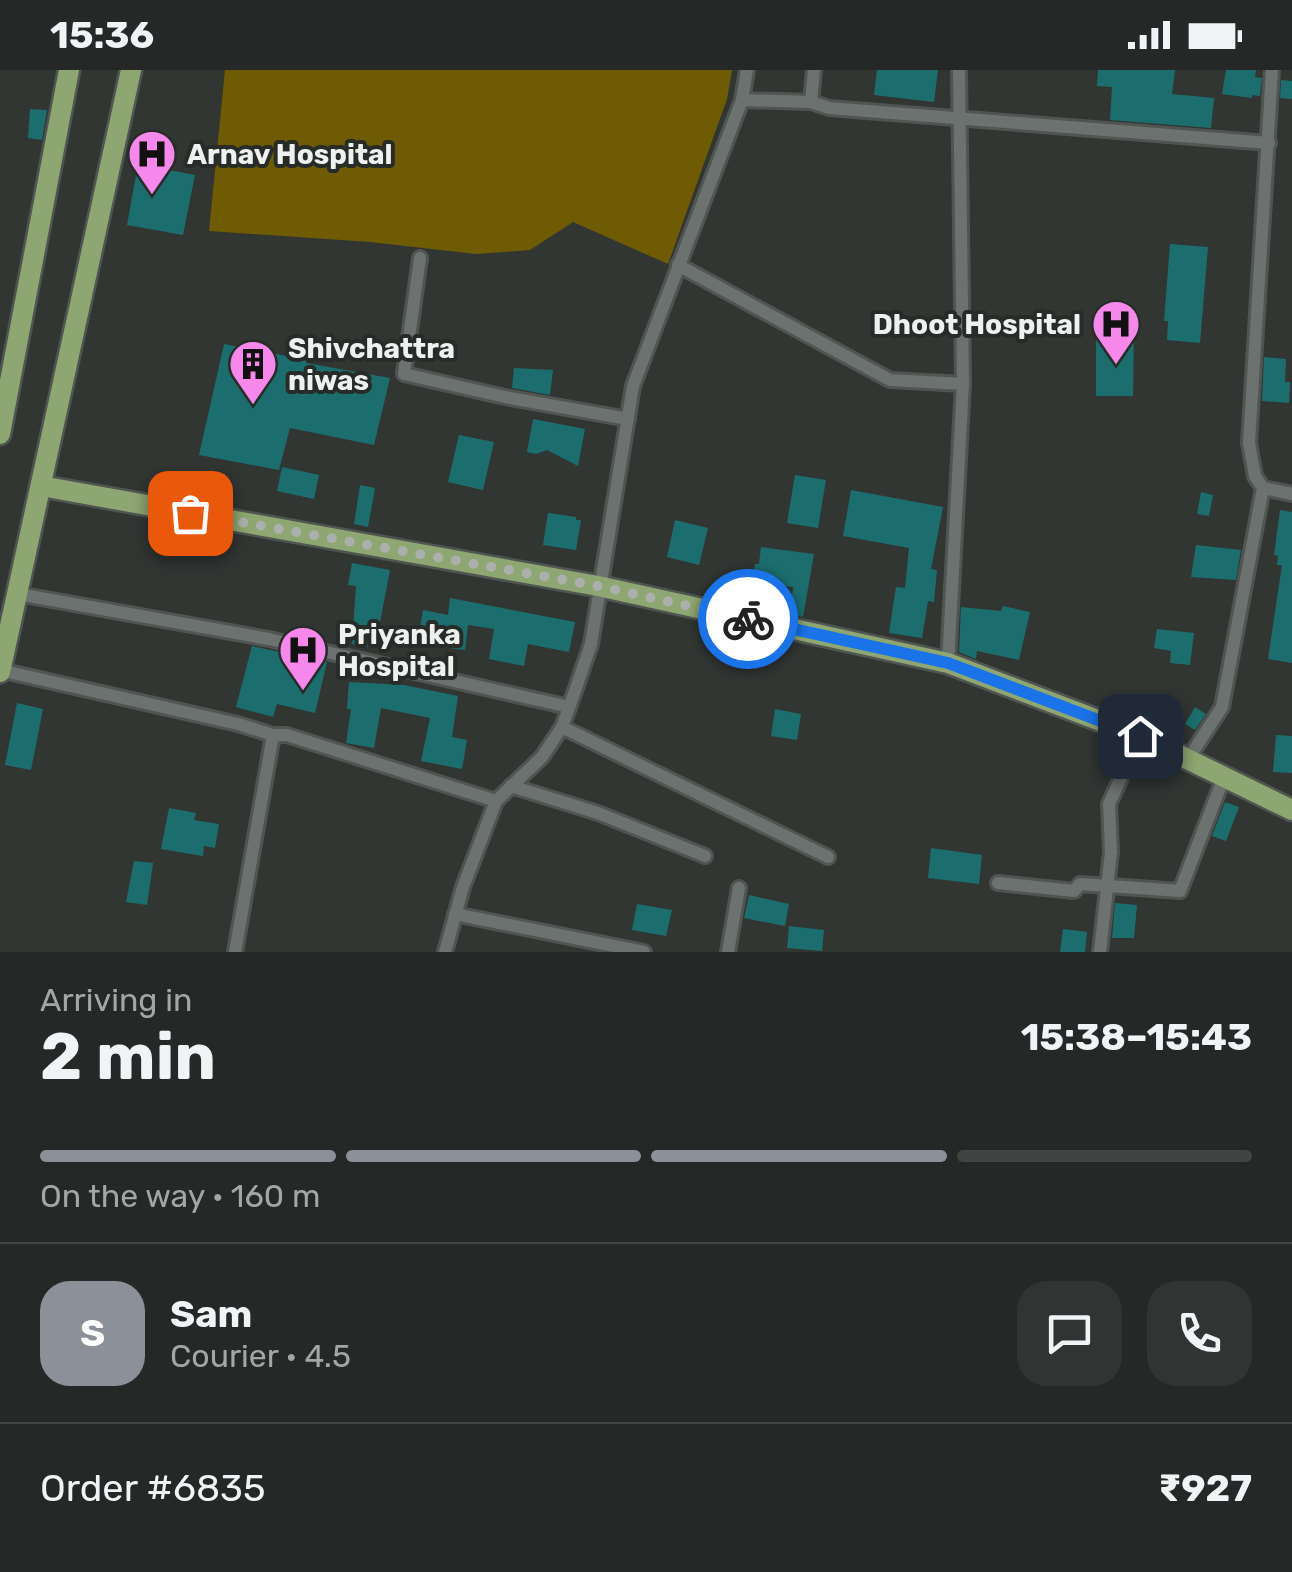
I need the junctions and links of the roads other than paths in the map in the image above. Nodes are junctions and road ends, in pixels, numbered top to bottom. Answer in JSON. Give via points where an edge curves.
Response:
{"nodes":[{"id":1,"x":69,"y":70,"type":"edge"},
{"id":2,"x":131,"y":70,"type":"edge"},
{"id":3,"x":747,"y":70,"type":"edge"},
{"id":4,"x":814,"y":70,"type":"edge"},
{"id":5,"x":959,"y":70,"type":"edge"},
{"id":6,"x":1272,"y":70,"type":"edge"},
{"id":7,"x":742,"y":100,"type":"junction"},
{"id":8,"x":811,"y":102,"type":"junction"},
{"id":9,"x":959,"y":118,"type":"junction"},
{"id":10,"x":1269,"y":144,"type":"junction"},
{"id":11,"x":420,"y":258,"type":"dead end"},
{"id":12,"x":678,"y":265,"type":"junction"},
{"id":13,"x":963,"y":384,"type":"junction"},
{"id":14,"x":628,"y":418,"type":"junction"},
{"id":15,"x":0,"y":434,"type":"edge"},
{"id":16,"x":41,"y":486,"type":"junction"},
{"id":17,"x":1264,"y":488,"type":"junction"},
{"id":18,"x":1292,"y":494,"type":"edge"},
{"id":19,"x":598,"y":586,"type":"junction"},
{"id":20,"x":18,"y":594,"type":"junction"},
{"id":21,"x":948,"y":663,"type":"junction"},
{"id":22,"x":0,"y":671,"type":"edge"},
{"id":23,"x":569,"y":708,"type":"junction"},
{"id":24,"x":562,"y":727,"type":"junction"},
{"id":25,"x":272,"y":735,"type":"junction"},
{"id":26,"x":1140,"y":736,"type":"junction"},
{"id":27,"x":1188,"y":759,"type":"junction"},
{"id":28,"x":1224,"y":777,"type":"junction"},
{"id":29,"x":512,"y":786,"type":"junction"},
{"id":30,"x":496,"y":801,"type":"junction"},
{"id":31,"x":1292,"y":810,"type":"edge"},
{"id":32,"x":704,"y":856,"type":"dead end"},
{"id":33,"x":828,"y":857,"type":"dead end"},
{"id":34,"x":998,"y":884,"type":"dead end"},
{"id":35,"x":739,"y":888,"type":"dead end"},
{"id":36,"x":1107,"y":888,"type":"junction"},
{"id":37,"x":456,"y":914,"type":"junction"},
{"id":38,"x":235,"y":952,"type":"edge"},
{"id":39,"x":445,"y":952,"type":"edge"},
{"id":40,"x":644,"y":952,"type":"edge"},
{"id":41,"x":728,"y":952,"type":"edge"},
{"id":42,"x":1100,"y":952,"type":"edge"}],
"edges":[{"from":1,"to":15,"type":"main road"},
{"from":2,"to":16,"type":"main road"},
{"from":3,"to":7,"type":"street"},
{"from":4,"to":8,"type":"street"},
{"from":5,"to":9,"type":"street"},
{"from":6,"to":10,"type":"street"},
{"from":7,"to":8,"type":"street"},
{"from":7,"to":12,"type":"street"},
{"from":8,"to":9,"type":"street"},
{"from":9,"to":10,"type":"street"},
{"from":9,"to":13,"type":"street"},
{"from":10,"to":17,"type":"street","via":[[1249,443],[1254,476]]},
{"from":11,"to":14,"type":"street","via":[[404,374]]},
{"from":12,"to":13,"type":"street","via":[[890,380]]},
{"from":12,"to":14,"type":"street"},
{"from":13,"to":21,"type":"street"},
{"from":14,"to":19,"type":"street"},
{"from":16,"to":19,"type":"main road"},
{"from":16,"to":20,"type":"main road"},
{"from":17,"to":18,"type":"street"},
{"from":17,"to":27,"type":"street","via":[[1222,706]]},
{"from":19,"to":21,"type":"main road"},
{"from":19,"to":23,"type":"street","via":[[591,644]]},
{"from":20,"to":22,"type":"main road"},
{"from":20,"to":23,"type":"street","via":[[269,638]]},
{"from":21,"to":26,"type":"main road"},
{"from":22,"to":25,"type":"street"},
{"from":23,"to":24,"type":"street"},
{"from":24,"to":29,"type":"street"},
{"from":24,"to":33,"type":"street"},
{"from":25,"to":30,"type":"street"},
{"from":25,"to":38,"type":"street"},
{"from":26,"to":27,"type":"main road"},
{"from":26,"to":36,"type":"street","via":[[1109,804]]},
{"from":27,"to":28,"type":"main road"},
{"from":28,"to":31,"type":"main road"},
{"from":28,"to":36,"type":"street","via":[[1180,891]]},
{"from":29,"to":30,"type":"street"},
{"from":29,"to":32,"type":"street"},
{"from":30,"to":37,"type":"street"},
{"from":34,"to":36,"type":"street","via":[[1074,892],[1080,884]]},
{"from":35,"to":41,"type":"street"},
{"from":36,"to":42,"type":"street"},
{"from":37,"to":39,"type":"street"},
{"from":37,"to":40,"type":"street"}]}
